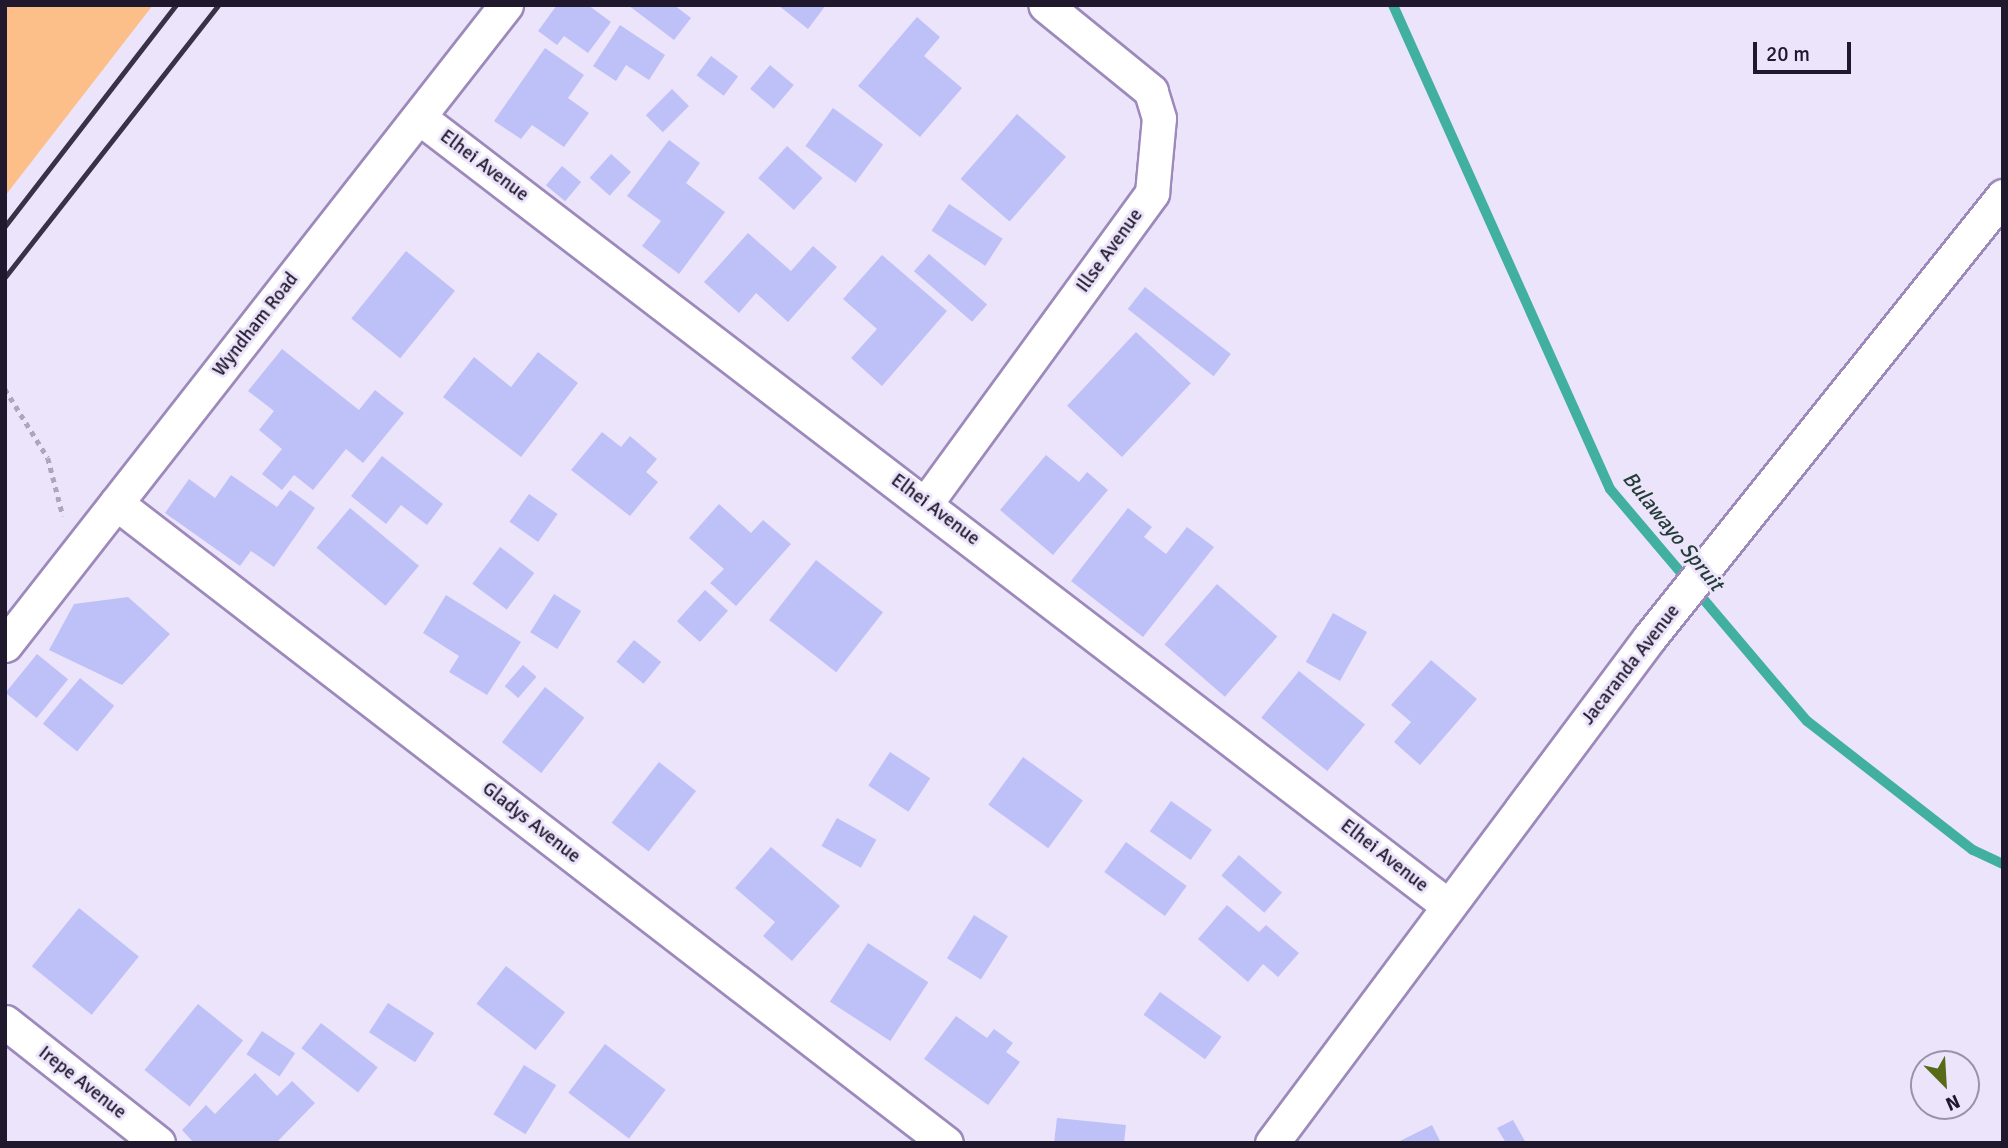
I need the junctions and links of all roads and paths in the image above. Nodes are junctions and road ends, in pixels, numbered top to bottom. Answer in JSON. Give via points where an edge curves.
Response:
{"nodes":[{"id":1,"x":506,"y":5,"type":"edge"},
{"id":2,"x":1045,"y":5,"type":"edge"},
{"id":3,"x":420,"y":118,"type":"junction"},
{"id":4,"x":2003,"y":196,"type":"edge"},
{"id":5,"x":6,"y":390,"type":"edge"},
{"id":6,"x":116,"y":503,"type":"junction"},
{"id":7,"x":926,"y":503,"type":"junction"},
{"id":8,"x":74,"y":554,"type":"junction"},
{"id":9,"x":5,"y":645,"type":"edge"},
{"id":10,"x":1447,"y":905,"type":"junction"},
{"id":11,"x":5,"y":1023,"type":"edge"},
{"id":12,"x":158,"y":1143,"type":"edge"},
{"id":13,"x":946,"y":1143,"type":"edge"},
{"id":14,"x":1272,"y":1143,"type":"edge"}],
"edges":[{"from":1,"to":3,"type":"street","name":"Wyndham Road"},
{"from":2,"to":7,"type":"street","name":"Illse Avenue","via":[[1152,91],[1158,169],[1152,193]]},
{"from":3,"to":6,"type":"street","name":"Wyndham Road"},
{"from":3,"to":7,"type":"street","name":"Elhei Avenue"},
{"from":4,"to":10,"type":"street","name":"Jacaranda Avenue","via":[[1650,637]]},
{"from":5,"to":8,"type":"path","via":[[48,458]]},
{"from":6,"to":8,"type":"street","name":"Wyndham Road"},
{"from":6,"to":13,"type":"street","name":"Gladys Avenue"},
{"from":7,"to":10,"type":"street","name":"Elhei Avenue"},
{"from":8,"to":9,"type":"street","name":"Wyndham Road"},
{"from":10,"to":14,"type":"street","name":"Jacaranda Avenue"},
{"from":11,"to":12,"type":"street","name":"Irepe Avenue"}]}
